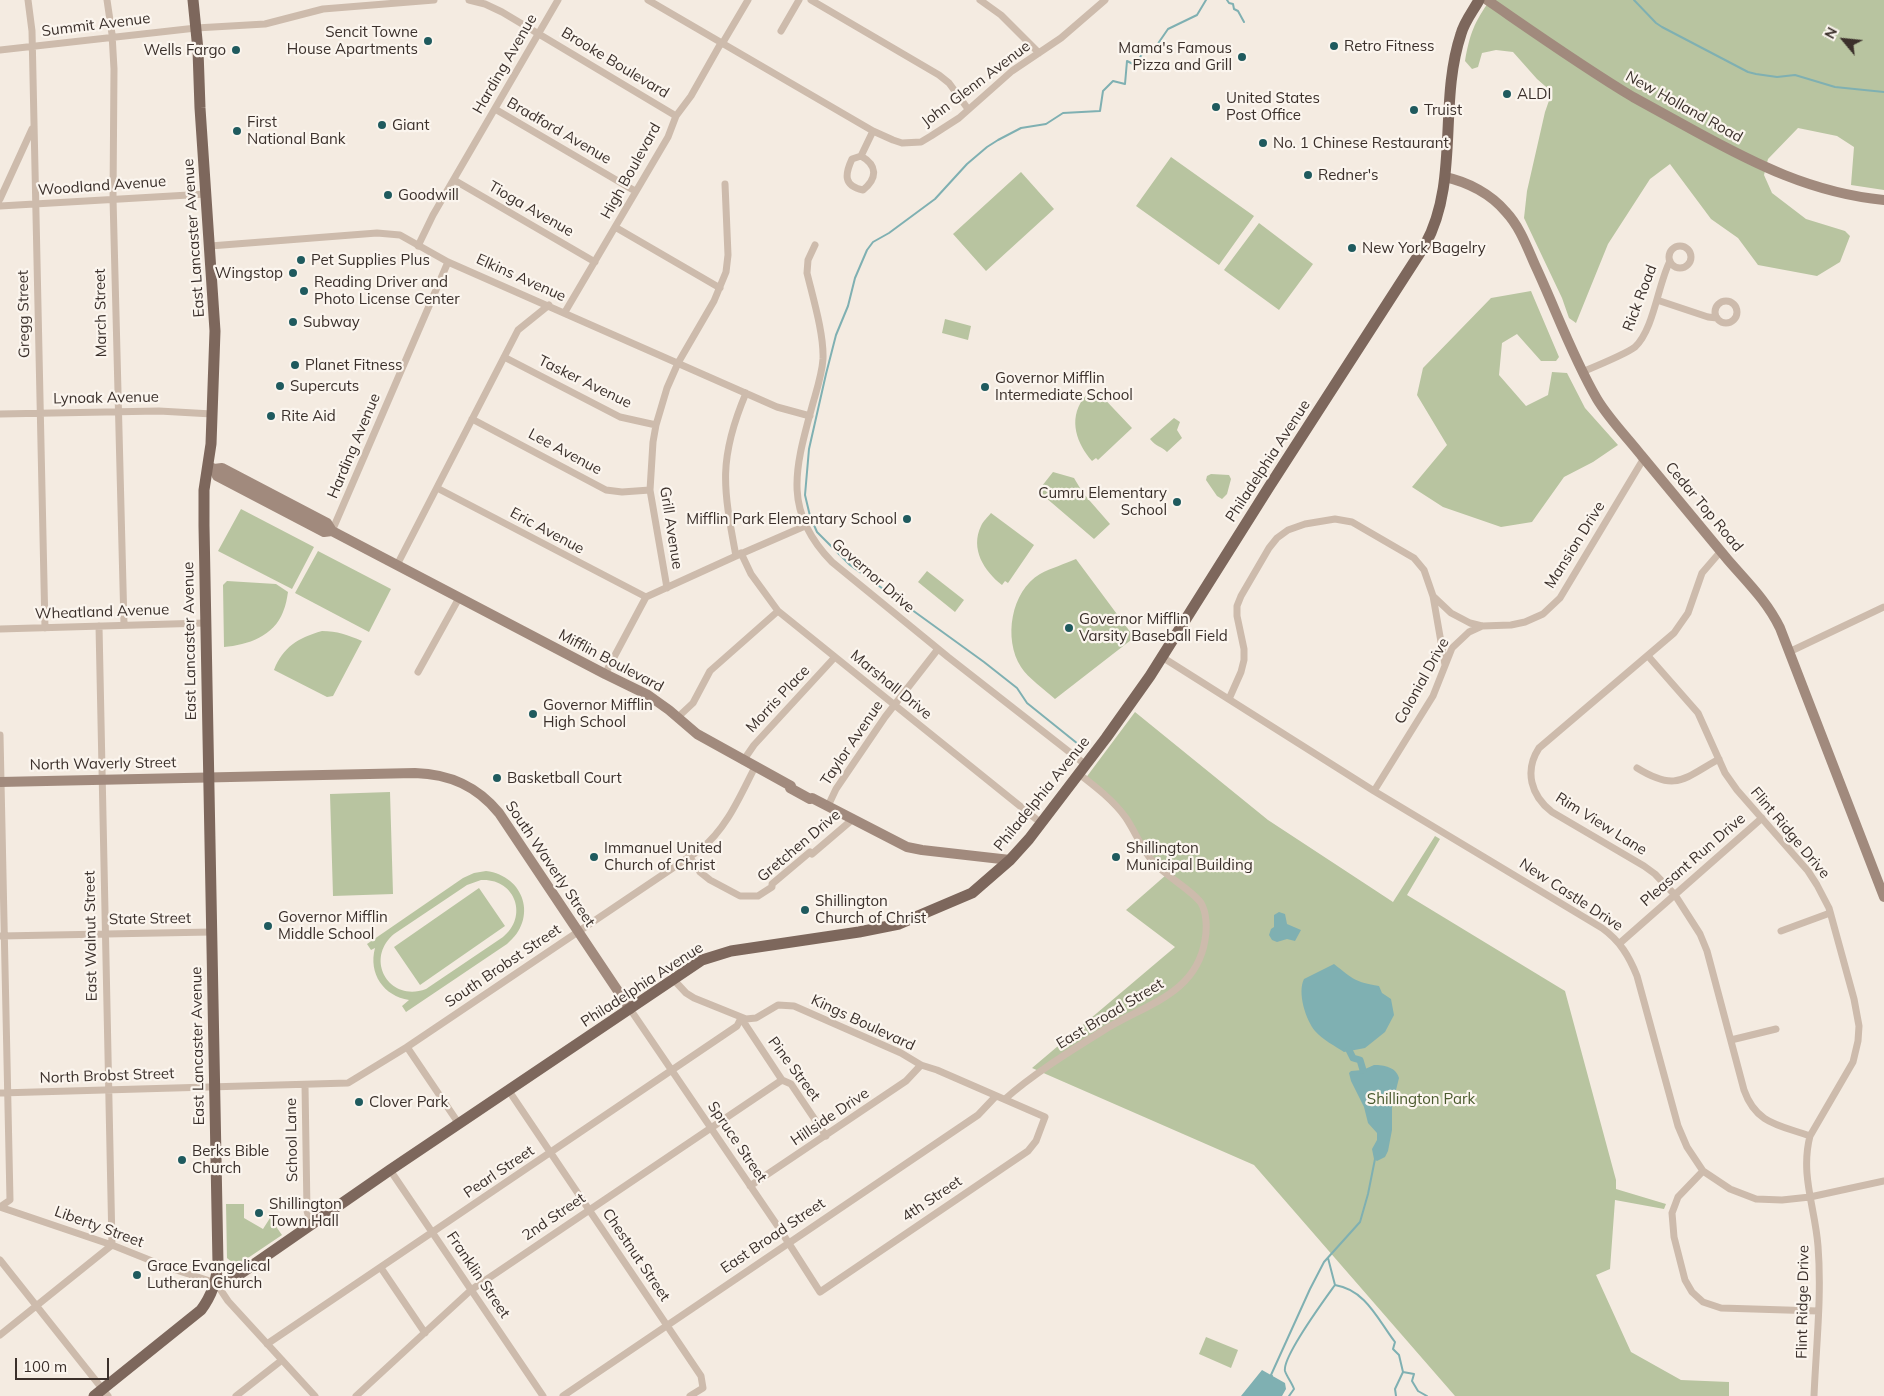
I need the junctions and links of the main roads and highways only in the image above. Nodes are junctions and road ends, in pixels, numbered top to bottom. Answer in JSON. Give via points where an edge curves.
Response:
{"nodes":[{"id":1,"x":193,"y":0,"type":"edge"},
{"id":2,"x":1479,"y":0,"type":"edge"},
{"id":3,"x":216,"y":1283,"type":"junction"},
{"id":4,"x":102,"y":1394,"type":"edge"}],
"edges":[{"from":1,"to":3,"type":"main road","name":"East Lancaster Avenue","via":[[215,331],[211,468],[204,490]]},
{"from":2,"to":3,"type":"main road","name":"Philadelphia Avenue","via":[[1461,32],[1454,57],[1441,208],[1425,245],[1162,657],[1118,722],[1010,860],[972,893],[899,924],[715,955],[702,960],[237,1276]]},
{"from":3,"to":4,"type":"main road","via":[[201,1310]]}]}
